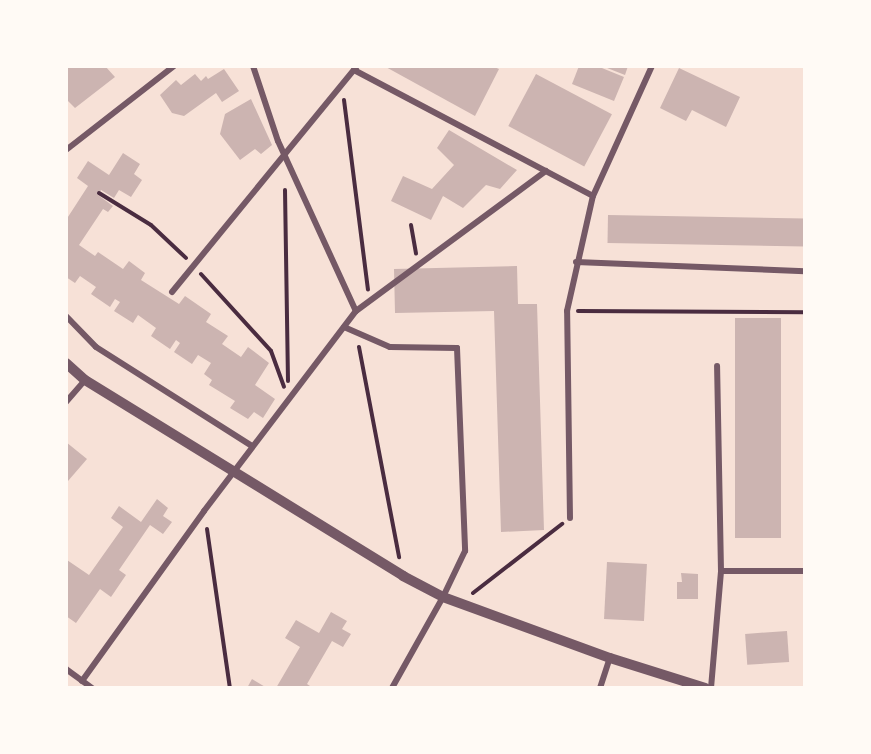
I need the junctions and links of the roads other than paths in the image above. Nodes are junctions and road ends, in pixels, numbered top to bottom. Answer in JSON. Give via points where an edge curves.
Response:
{"nodes":[{"id":1,"x":174,"y":66,"type":"edge"},
{"id":2,"x":253,"y":66,"type":"edge"},
{"id":3,"x":652,"y":66,"type":"edge"},
{"id":4,"x":356,"y":68,"type":"edge"},
{"id":5,"x":66,"y":150,"type":"edge"},
{"id":6,"x":285,"y":157,"type":"junction"},
{"id":7,"x":546,"y":171,"type":"junction"},
{"id":8,"x":593,"y":196,"type":"junction"},
{"id":9,"x":576,"y":262,"type":"junction"},
{"id":10,"x":805,"y":271,"type":"edge"},
{"id":11,"x":172,"y":292,"type":"dead end"},
{"id":12,"x":356,"y":311,"type":"junction"},
{"id":13,"x":66,"y":316,"type":"edge"},
{"id":14,"x":344,"y":327,"type":"junction"},
{"id":15,"x":66,"y":363,"type":"edge"},
{"id":16,"x":717,"y":366,"type":"dead end"},
{"id":17,"x":85,"y":380,"type":"junction"},
{"id":18,"x":66,"y":402,"type":"edge"},
{"id":19,"x":252,"y":446,"type":"junction"},
{"id":20,"x":233,"y":472,"type":"junction"},
{"id":21,"x":570,"y":518,"type":"road end"},
{"id":22,"x":721,"y":571,"type":"junction"},
{"id":23,"x":805,"y":571,"type":"edge"},
{"id":24,"x":443,"y":597,"type":"junction"},
{"id":25,"x":610,"y":658,"type":"junction"},
{"id":26,"x":66,"y":669,"type":"edge"},
{"id":27,"x":82,"y":681,"type":"junction"},
{"id":28,"x":92,"y":688,"type":"edge"},
{"id":29,"x":392,"y":688,"type":"edge"},
{"id":30,"x":600,"y":688,"type":"edge"},
{"id":31,"x":705,"y":688,"type":"edge"},
{"id":32,"x":711,"y":688,"type":"edge"}],
"edges":[{"from":1,"to":5,"type":"street"},
{"from":2,"to":6,"type":"street"},
{"from":3,"to":8,"type":"street"},
{"from":4,"to":6,"type":"street"},
{"from":4,"to":7,"type":"street"},
{"from":6,"to":11,"type":"street"},
{"from":6,"to":12,"type":"street"},
{"from":7,"to":8,"type":"street"},
{"from":7,"to":12,"type":"street"},
{"from":8,"to":9,"type":"street"},
{"from":9,"to":10,"type":"street"},
{"from":9,"to":21,"type":"street","via":[[567,311]]},
{"from":12,"to":14,"type":"street"},
{"from":13,"to":19,"type":"street","via":[[96,347]]},
{"from":14,"to":19,"type":"street"},
{"from":14,"to":24,"type":"street","via":[[390,347],[457,348],[465,550]]},
{"from":15,"to":17,"type":"street"},
{"from":16,"to":22,"type":"street"},
{"from":17,"to":18,"type":"street"},
{"from":17,"to":20,"type":"street"},
{"from":19,"to":20,"type":"street"},
{"from":20,"to":24,"type":"street"},
{"from":20,"to":27,"type":"street"},
{"from":22,"to":23,"type":"street"},
{"from":22,"to":32,"type":"street"},
{"from":24,"to":25,"type":"street"},
{"from":24,"to":29,"type":"street"},
{"from":25,"to":30,"type":"street"},
{"from":25,"to":31,"type":"street"},
{"from":26,"to":27,"type":"street"},
{"from":27,"to":28,"type":"street"}]}
